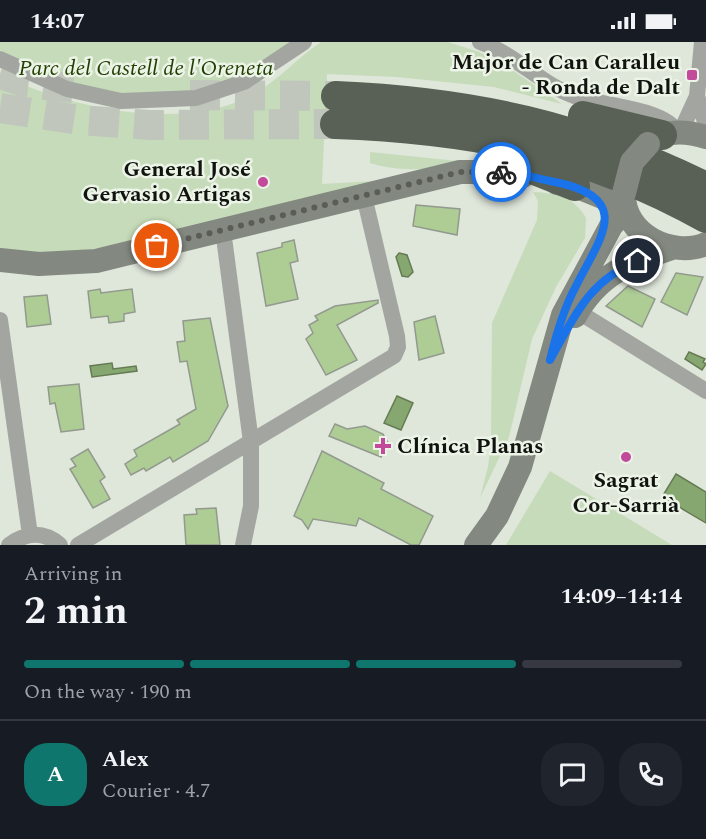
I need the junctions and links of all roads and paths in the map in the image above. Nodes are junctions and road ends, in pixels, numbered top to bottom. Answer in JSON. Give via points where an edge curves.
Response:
{"nodes":[{"id":1,"x":304,"y":42,"type":"edge"},
{"id":2,"x":702,"y":42,"type":"edge"},
{"id":3,"x":489,"y":44,"type":"edge"},
{"id":4,"x":0,"y":59,"type":"edge"},
{"id":5,"x":697,"y":96,"type":"junction"},
{"id":6,"x":336,"y":111,"type":"junction"},
{"id":7,"x":706,"y":125,"type":"edge"},
{"id":8,"x":667,"y":136,"type":"junction"},
{"id":9,"x":706,"y":137,"type":"edge"},
{"id":10,"x":706,"y":187,"type":"edge"},
{"id":11,"x":584,"y":191,"type":"junction"},
{"id":12,"x":364,"y":196,"type":"junction"},
{"id":13,"x":624,"y":203,"type":"junction"},
{"id":14,"x":223,"y":230,"type":"junction"},
{"id":15,"x":705,"y":239,"type":"edge"},
{"id":16,"x":600,"y":245,"type":"junction"},
{"id":17,"x":672,"y":248,"type":"junction"},
{"id":18,"x":0,"y":260,"type":"edge"},
{"id":19,"x":577,"y":311,"type":"junction"},
{"id":20,"x":0,"y":320,"type":"edge"},
{"id":21,"x":550,"y":360,"type":"junction"},
{"id":22,"x":706,"y":391,"type":"edge"},
{"id":23,"x":251,"y":442,"type":"junction"},
{"id":24,"x":30,"y":535,"type":"junction"},
{"id":25,"x":9,"y":545,"type":"edge"},
{"id":26,"x":60,"y":545,"type":"edge"},
{"id":27,"x":78,"y":545,"type":"edge"},
{"id":28,"x":243,"y":545,"type":"edge"},
{"id":29,"x":476,"y":545,"type":"edge"}],
"edges":[{"from":1,"to":4,"type":"street","via":[[244,82],[196,98],[121,101],[67,89]]},
{"from":2,"to":5,"type":"street"},
{"from":3,"to":8,"type":"street","via":[[578,98],[660,116],[673,126]]},
{"from":5,"to":7,"type":"street"},
{"from":5,"to":8,"type":"street"},
{"from":6,"to":8,"type":"highway","via":[[378,80],[472,89]]},
{"from":6,"to":10,"type":"highway","via":[[463,106],[540,122],[615,146]]},
{"from":6,"to":11,"type":"highway","via":[[395,145],[474,154],[537,171]]},
{"from":6,"to":15,"type":"highway","via":[[552,152],[606,170]]},
{"from":8,"to":9,"type":"street"},
{"from":8,"to":13,"type":"street","bridge":true,"via":[[632,162]]},
{"from":11,"to":12,"type":"street","via":[[506,172],[460,172]]},
{"from":11,"to":13,"type":"street"},
{"from":11,"to":16,"type":"street","via":[[601,207],[605,224]]},
{"from":12,"to":14,"type":"street"},
{"from":12,"to":23,"type":"street","via":[[397,336],[397,352],[386,363]]},
{"from":13,"to":16,"type":"street"},
{"from":13,"to":17,"type":"street","via":[[637,227],[651,240]]},
{"from":14,"to":18,"type":"street","via":[[96,261],[39,264]]},
{"from":14,"to":23,"type":"street"},
{"from":15,"to":17,"type":"street"},
{"from":16,"to":21,"type":"street","via":[[563,315]]},
{"from":17,"to":19,"type":"street","via":[[617,269]]},
{"from":19,"to":21,"type":"street"},
{"from":19,"to":22,"type":"street"},
{"from":20,"to":24,"type":"street"},
{"from":21,"to":29,"type":"street","via":[[520,467],[496,516]]},
{"from":23,"to":27,"type":"street"},
{"from":23,"to":28,"type":"street","via":[[251,506]]},
{"from":24,"to":25,"type":"street"},
{"from":24,"to":26,"type":"street","via":[[48,537]]}]}
